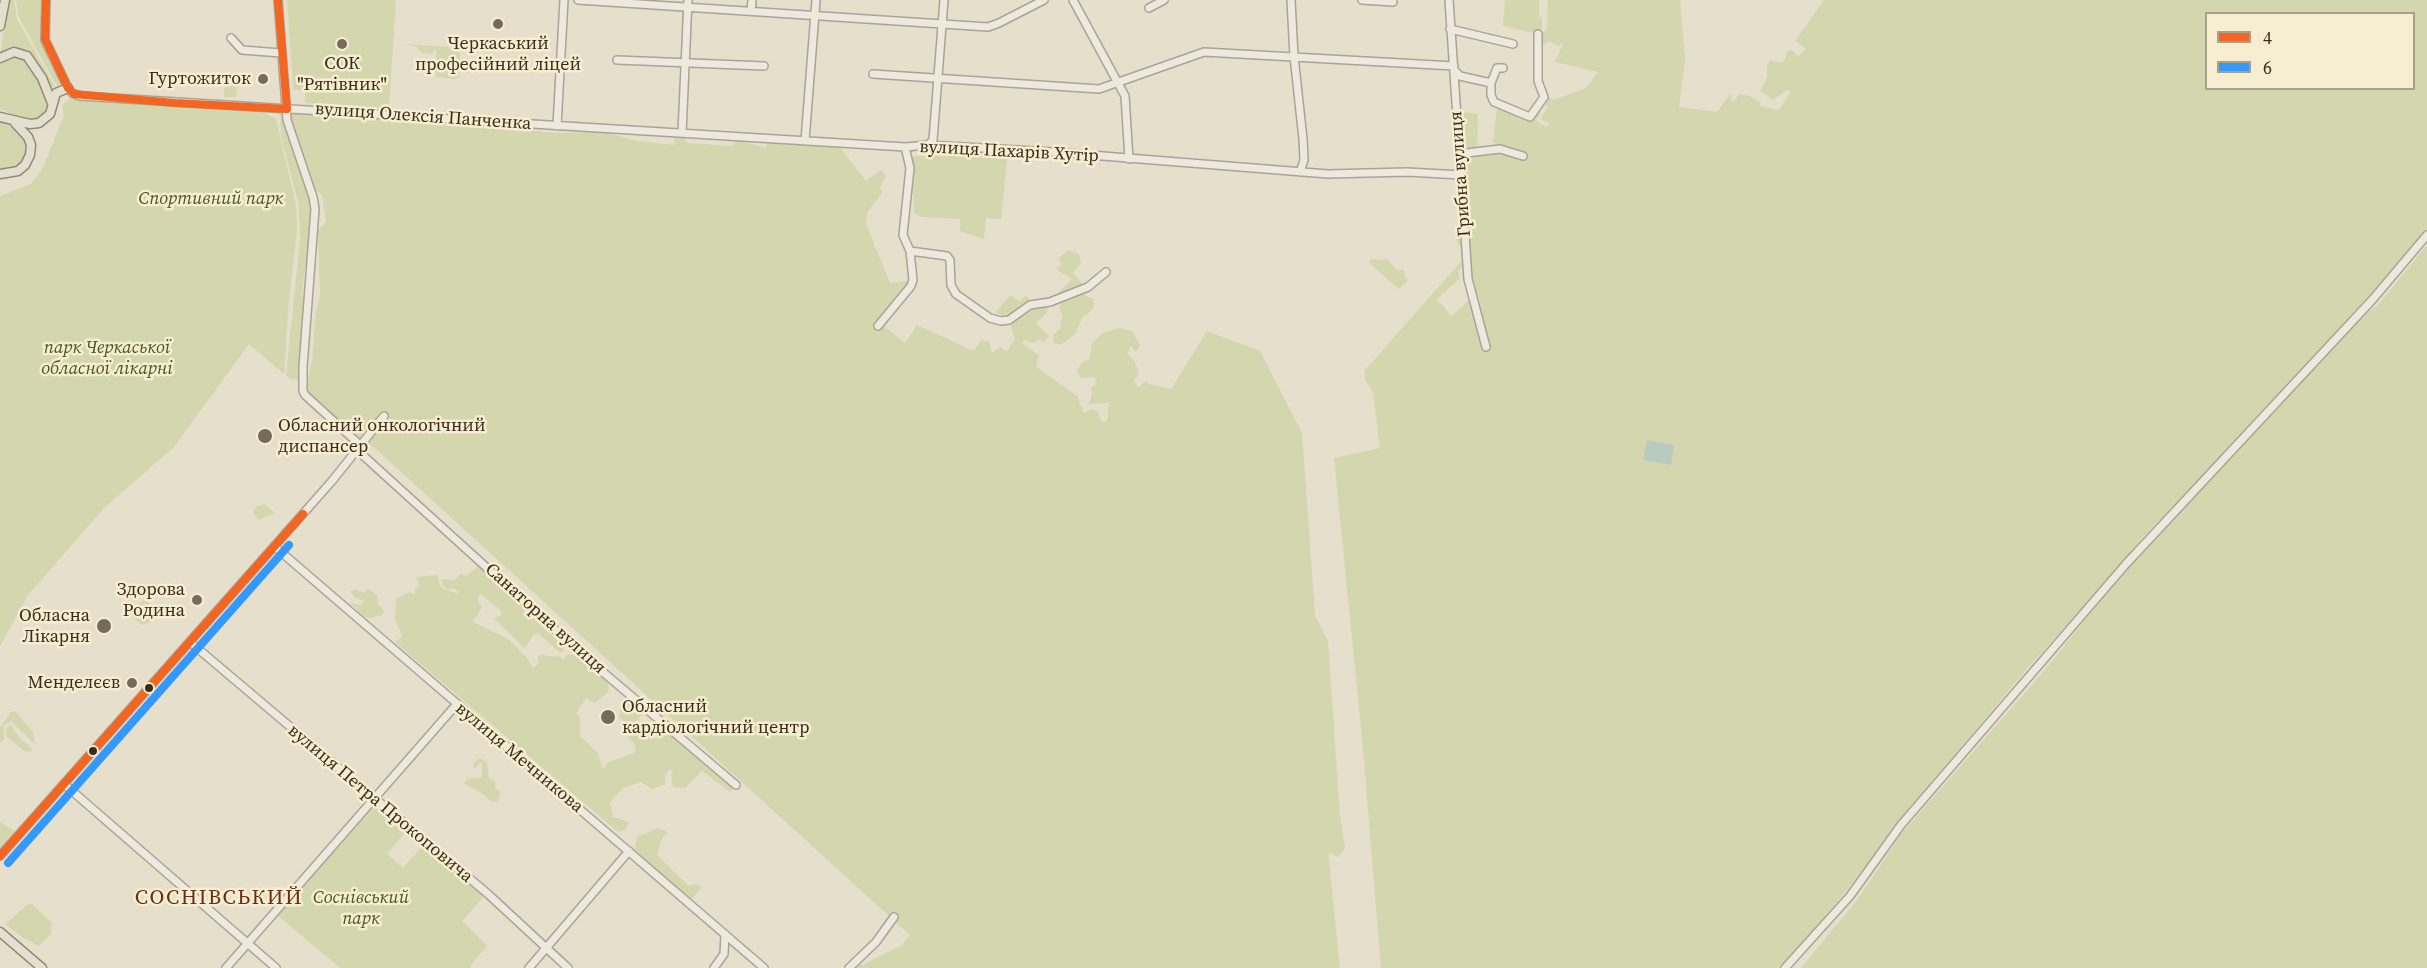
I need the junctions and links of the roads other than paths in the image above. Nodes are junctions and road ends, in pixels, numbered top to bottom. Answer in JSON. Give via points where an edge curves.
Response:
{"nodes":[{"id":1,"x":5,"y":0,"type":"edge"},
{"id":2,"x":46,"y":0,"type":"edge"},
{"id":3,"x":278,"y":0,"type":"edge"},
{"id":4,"x":564,"y":0,"type":"edge"},
{"id":5,"x":578,"y":0,"type":"edge"},
{"id":6,"x":752,"y":0,"type":"edge"},
{"id":7,"x":816,"y":0,"type":"edge"},
{"id":8,"x":944,"y":0,"type":"edge"},
{"id":9,"x":1044,"y":0,"type":"edge"},
{"id":10,"x":1073,"y":0,"type":"edge"},
{"id":11,"x":1164,"y":0,"type":"edge"},
{"id":12,"x":1291,"y":0,"type":"edge"},
{"id":13,"x":1355,"y":0,"type":"edge"},
{"id":14,"x":1362,"y":0,"type":"edge"},
{"id":15,"x":1449,"y":0,"type":"edge"},
{"id":16,"x":624,"y":1,"type":"edge"},
{"id":17,"x":1393,"y":2,"type":"dead end"},
{"id":18,"x":688,"y":3,"type":"edge"},
{"id":19,"x":1149,"y":8,"type":"dead end"},
{"id":20,"x":751,"y":11,"type":"junction"},
{"id":21,"x":814,"y":16,"type":"junction"},
{"id":22,"x":943,"y":23,"type":"junction"},
{"id":23,"x":0,"y":26,"type":"edge"},
{"id":24,"x":1450,"y":28,"type":"junction"},
{"id":25,"x":1538,"y":34,"type":"dead end"},
{"id":26,"x":231,"y":38,"type":"dead end"},
{"id":27,"x":1513,"y":44,"type":"dead end"},
{"id":28,"x":281,"y":53,"type":"junction"},
{"id":29,"x":1294,"y":56,"type":"junction"},
{"id":30,"x":0,"y":58,"type":"edge"},
{"id":31,"x":617,"y":60,"type":"dead end"},
{"id":32,"x":686,"y":62,"type":"junction"},
{"id":33,"x":765,"y":66,"type":"dead end"},
{"id":34,"x":1454,"y":68,"type":"junction"},
{"id":35,"x":1503,"y":68,"type":"dead end"},
{"id":36,"x":873,"y":75,"type":"dead end"},
{"id":37,"x":939,"y":78,"type":"junction"},
{"id":38,"x":1457,"y":78,"type":"junction"},
{"id":39,"x":1491,"y":83,"type":"junction"},
{"id":40,"x":1117,"y":84,"type":"junction"},
{"id":41,"x":45,"y":85,"type":"junction"},
{"id":42,"x":69,"y":88,"type":"junction"},
{"id":43,"x":53,"y":104,"type":"junction"},
{"id":44,"x":287,"y":109,"type":"junction"},
{"id":45,"x":0,"y":117,"type":"edge"},
{"id":46,"x":13,"y":122,"type":"junction"},
{"id":47,"x":557,"y":126,"type":"junction"},
{"id":48,"x":682,"y":133,"type":"junction"},
{"id":49,"x":805,"y":141,"type":"junction"},
{"id":50,"x":928,"y":145,"type":"junction"},
{"id":51,"x":905,"y":147,"type":"junction"},
{"id":52,"x":1458,"y":154,"type":"junction"},
{"id":53,"x":1523,"y":156,"type":"dead end"},
{"id":54,"x":1129,"y":159,"type":"junction"},
{"id":55,"x":1300,"y":172,"type":"junction"},
{"id":56,"x":0,"y":174,"type":"edge"},
{"id":57,"x":1461,"y":175,"type":"junction"},
{"id":58,"x":2427,"y":235,"type":"edge"},
{"id":59,"x":910,"y":251,"type":"junction"},
{"id":60,"x":1106,"y":272,"type":"dead end"},
{"id":61,"x":878,"y":326,"type":"dead end"},
{"id":62,"x":1486,"y":346,"type":"dead end"},
{"id":63,"x":384,"y":416,"type":"dead end"},
{"id":64,"x":359,"y":447,"type":"junction"},
{"id":65,"x":274,"y":546,"type":"junction"},
{"id":66,"x":190,"y":642,"type":"junction"},
{"id":67,"x":456,"y":705,"type":"junction"},
{"id":68,"x":64,"y":784,"type":"junction"},
{"id":69,"x":736,"y":785,"type":"dead end"},
{"id":70,"x":375,"y":798,"type":"junction"},
{"id":71,"x":629,"y":851,"type":"junction"},
{"id":72,"x":0,"y":856,"type":"edge"},
{"id":73,"x":894,"y":917,"type":"dead end"},
{"id":74,"x":0,"y":932,"type":"edge"},
{"id":75,"x":725,"y":934,"type":"junction"},
{"id":76,"x":247,"y":944,"type":"junction"},
{"id":77,"x":546,"y":949,"type":"junction"},
{"id":78,"x":42,"y":968,"type":"edge"},
{"id":79,"x":226,"y":968,"type":"edge"},
{"id":80,"x":276,"y":968,"type":"edge"},
{"id":81,"x":529,"y":968,"type":"edge"},
{"id":82,"x":568,"y":968,"type":"edge"},
{"id":83,"x":714,"y":968,"type":"edge"},
{"id":84,"x":764,"y":968,"type":"edge"},
{"id":85,"x":849,"y":968,"type":"edge"},
{"id":86,"x":1785,"y":968,"type":"edge"}],
"edges":[{"from":1,"to":23,"type":"main road"},
{"from":2,"to":42,"type":"street","via":[[45,38]]},
{"from":3,"to":28,"type":"street"},
{"from":4,"to":47,"type":"street"},
{"from":5,"to":16,"type":"street"},
{"from":6,"to":20,"type":"street"},
{"from":7,"to":21,"type":"street"},
{"from":8,"to":22,"type":"street"},
{"from":9,"to":22,"type":"street","via":[[988,27]]},
{"from":10,"to":40,"type":"street"},
{"from":11,"to":19,"type":"street"},
{"from":12,"to":29,"type":"street"},
{"from":13,"to":14,"type":"street"},
{"from":14,"to":17,"type":"street"},
{"from":15,"to":24,"type":"street","name":"Грибна вулиця"},
{"from":16,"to":18,"type":"street"},
{"from":18,"to":20,"type":"street"},
{"from":18,"to":32,"type":"street"},
{"from":20,"to":21,"type":"street"},
{"from":21,"to":22,"type":"street"},
{"from":21,"to":49,"type":"street"},
{"from":22,"to":37,"type":"street"},
{"from":24,"to":27,"type":"street"},
{"from":24,"to":34,"type":"street","name":"Грибна вулиця"},
{"from":25,"to":39,"type":"street","via":[[1538,81],[1544,97],[1530,117],[1494,102]]},
{"from":26,"to":28,"type":"street","via":[[242,50]]},
{"from":28,"to":44,"type":"street"},
{"from":29,"to":34,"type":"street"},
{"from":29,"to":40,"type":"street","via":[[1201,52]]},
{"from":29,"to":55,"type":"street","via":[[1304,139]]},
{"from":30,"to":41,"type":"main road","via":[[12,53],[26,55]]},
{"from":31,"to":32,"type":"street"},
{"from":32,"to":33,"type":"street"},
{"from":32,"to":48,"type":"street"},
{"from":34,"to":38,"type":"street","name":"Грибна вулиця"},
{"from":35,"to":39,"type":"street","via":[[1497,68]]},
{"from":36,"to":37,"type":"street"},
{"from":37,"to":40,"type":"street","via":[[1091,89]]},
{"from":37,"to":50,"type":"street","via":[[933,140]]},
{"from":38,"to":39,"type":"street"},
{"from":38,"to":52,"type":"street","name":"Грибна вулиця"},
{"from":40,"to":54,"type":"street","via":[[1126,100]]},
{"from":41,"to":42,"type":"main road"},
{"from":41,"to":43,"type":"main road"},
{"from":42,"to":43,"type":"main road","via":[[56,93]]},
{"from":42,"to":44,"type":"street","name":"вулиця Олексія Панченка"},
{"from":43,"to":46,"type":"main road","via":[[48,116],[39,123]]},
{"from":44,"to":47,"type":"street","name":"вулиця Олексія Панченка"},
{"from":44,"to":64,"type":"street","name":"Санаторна вулиця","via":[[288,125],[315,209],[303,367],[305,395]]},
{"from":45,"to":46,"type":"main road"},
{"from":46,"to":56,"type":"main road","via":[[28,136],[30,155],[18,171]]},
{"from":47,"to":48,"type":"street","name":"вулиця Пахарів Хутір"},
{"from":48,"to":49,"type":"street","name":"вулиця Пахарів Хутір"},
{"from":49,"to":51,"type":"street","name":"вулиця Пахарів Хутір"},
{"from":50,"to":51,"type":"street","name":"вулиця Пахарів Хутір"},
{"from":50,"to":54,"type":"street","name":"вулиця Пахарів Хутір"},
{"from":51,"to":59,"type":"street","via":[[910,168],[903,235]]},
{"from":52,"to":53,"type":"street","via":[[1500,149]]},
{"from":52,"to":57,"type":"street","name":"Грибна вулиця"},
{"from":54,"to":55,"type":"street","name":"вулиця Пахарів Хутір"},
{"from":55,"to":57,"type":"street","name":"вулиця Пахарів Хутір"},
{"from":57,"to":62,"type":"street","name":"Грибна вулиця","via":[[1468,279]]},
{"from":58,"to":86,"type":"street","via":[[2373,299],[2126,564],[1901,825],[1850,896]]},
{"from":59,"to":60,"type":"street","via":[[947,256],[956,294],[990,318],[1001,321],[1030,305],[1050,302],[1088,287]]},
{"from":59,"to":61,"type":"street","via":[[911,286]]},
{"from":63,"to":64,"type":"street"},
{"from":64,"to":65,"type":"street"},
{"from":64,"to":69,"type":"street","name":"Санаторна вулиця","via":[[584,656]]},
{"from":65,"to":66,"type":"street"},
{"from":65,"to":67,"type":"street","name":"вулиця Мечникова"},
{"from":66,"to":68,"type":"street"},
{"from":66,"to":70,"type":"street","name":"вулиця Петра Прокоповича"},
{"from":67,"to":70,"type":"street"},
{"from":67,"to":71,"type":"street","name":"вулиця Мечникова"},
{"from":68,"to":72,"type":"street"},
{"from":68,"to":76,"type":"street"},
{"from":70,"to":76,"type":"street"},
{"from":70,"to":77,"type":"street","name":"вулиця Петра Прокоповича"},
{"from":71,"to":75,"type":"street","name":"вулиця Мечникова"},
{"from":71,"to":77,"type":"street"},
{"from":73,"to":85,"type":"street","via":[[876,942]]},
{"from":74,"to":78,"type":"main road"},
{"from":75,"to":83,"type":"street","via":[[724,954]]},
{"from":75,"to":84,"type":"street","name":"вулиця Мечникова"},
{"from":76,"to":79,"type":"street"},
{"from":76,"to":80,"type":"street"},
{"from":77,"to":81,"type":"street"},
{"from":77,"to":82,"type":"street","name":"вулиця Петра Прокоповича"}]}
